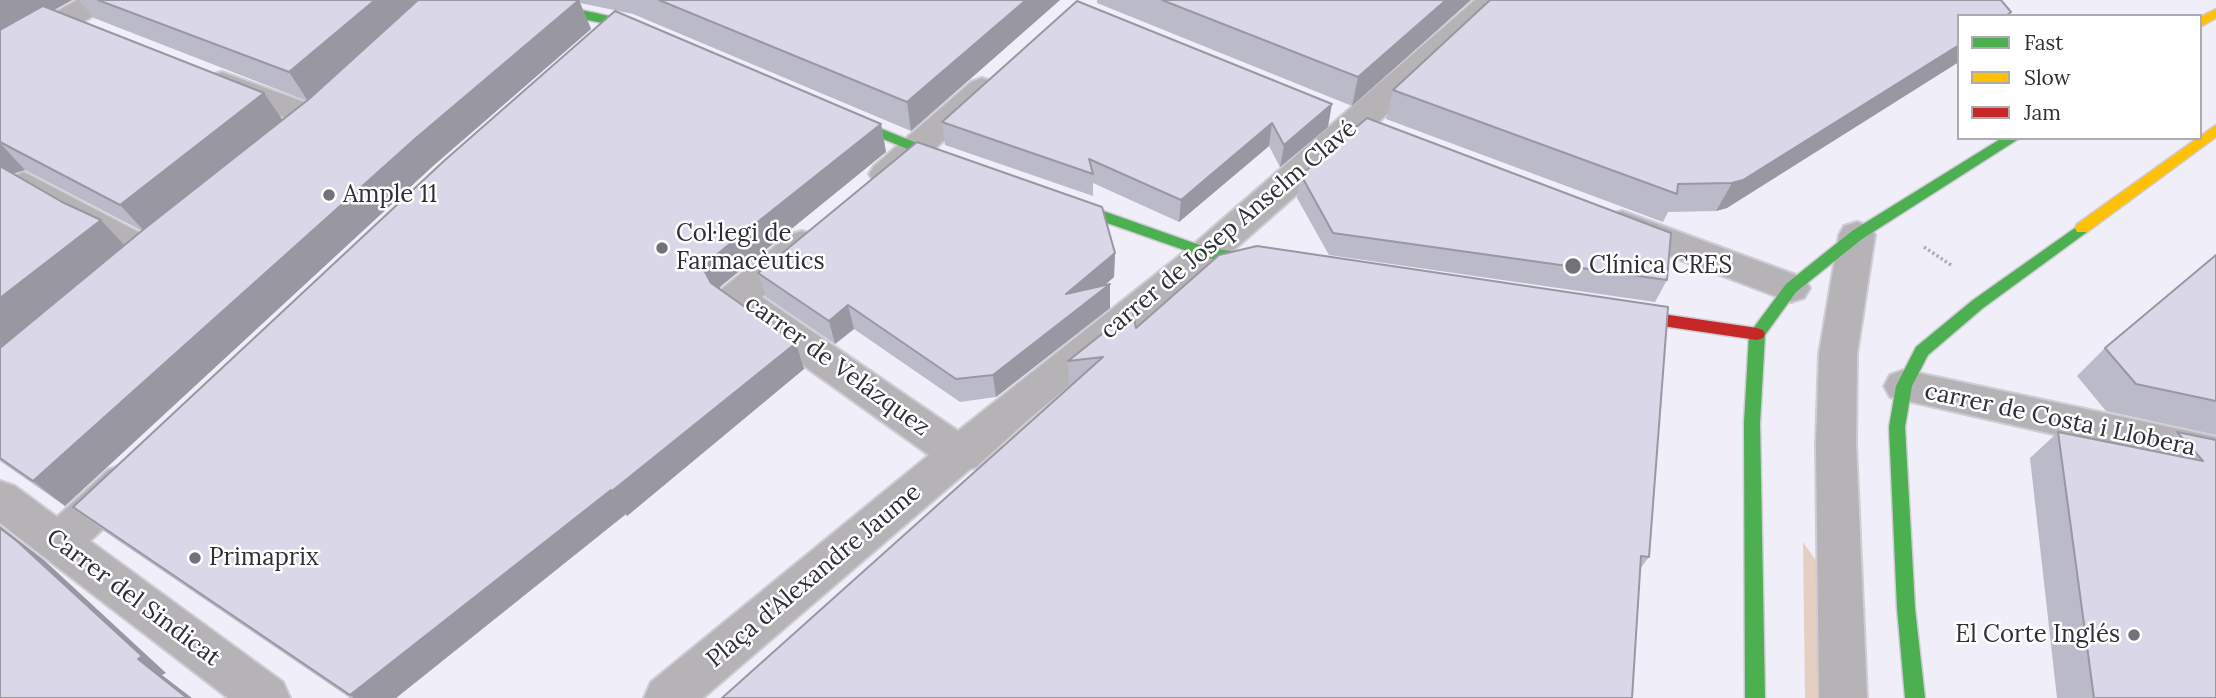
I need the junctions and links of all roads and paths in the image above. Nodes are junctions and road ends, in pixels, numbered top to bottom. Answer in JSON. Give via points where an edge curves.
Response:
{"nodes":[{"id":1,"x":99,"y":0,"type":"edge"},
{"id":2,"x":505,"y":0,"type":"edge"},
{"id":3,"x":1493,"y":0,"type":"edge"},
{"id":4,"x":63,"y":20,"type":"junction"},
{"id":5,"x":621,"y":23,"type":"junction"},
{"id":6,"x":101,"y":35,"type":"edge"},
{"id":7,"x":670,"y":44,"type":"edge"},
{"id":8,"x":590,"y":51,"type":"edge"},
{"id":9,"x":0,"y":57,"type":"edge"},
{"id":10,"x":1005,"y":69,"type":"edge"},
{"id":11,"x":201,"y":74,"type":"edge"},
{"id":12,"x":819,"y":107,"type":"edge"},
{"id":13,"x":1343,"y":117,"type":"junction"},
{"id":14,"x":2216,"y":130,"type":"edge"},
{"id":15,"x":1396,"y":138,"type":"edge"},
{"id":16,"x":2010,"y":140,"type":"edge"},
{"id":17,"x":284,"y":143,"type":"edge"},
{"id":18,"x":916,"y":149,"type":"junction"},
{"id":19,"x":969,"y":169,"type":"edge"},
{"id":20,"x":24,"y":180,"type":"edge"},
{"id":21,"x":863,"y":193,"type":"edge"},
{"id":22,"x":1046,"y":196,"type":"edge"},
{"id":23,"x":1587,"y":211,"type":"edge"},
{"id":24,"x":832,"y":219,"type":"edge"},
{"id":25,"x":1870,"y":227,"type":"junction"},
{"id":26,"x":165,"y":237,"type":"joint"},
{"id":27,"x":1207,"y":253,"type":"junction"},
{"id":28,"x":1289,"y":265,"type":"edge"},
{"id":29,"x":123,"y":272,"type":"edge"},
{"id":30,"x":1791,"y":288,"type":"junction"},
{"id":31,"x":1993,"y":293,"type":"junction"},
{"id":32,"x":1592,"y":310,"type":"edge"},
{"id":33,"x":1757,"y":334,"type":"junction"},
{"id":34,"x":1904,"y":386,"type":"junction"},
{"id":35,"x":2216,"y":454,"type":"edge"},
{"id":36,"x":152,"y":455,"type":"edge"},
{"id":37,"x":961,"y":455,"type":"junction"},
{"id":38,"x":0,"y":499,"type":"edge"},
{"id":39,"x":60,"y":542,"type":"junction"},
{"id":40,"x":265,"y":698,"type":"edge"},
{"id":41,"x":668,"y":698,"type":"edge"},
{"id":42,"x":1755,"y":698,"type":"edge"},
{"id":43,"x":1843,"y":698,"type":"edge"},
{"id":44,"x":1915,"y":698,"type":"edge"}],
"edges":[{"from":1,"to":4,"type":"street"},
{"from":2,"to":5,"type":"main road"},
{"from":3,"to":13,"type":"street","name":"carrer de Josep Anselm Clavé"},
{"from":4,"to":6,"type":"street"},
{"from":4,"to":9,"type":"street"},
{"from":5,"to":7,"type":"main road"},
{"from":5,"to":8,"type":"street"},
{"from":10,"to":18,"type":"street"},
{"from":11,"to":17,"type":"street","via":[[324,109]]},
{"from":12,"to":18,"type":"main road"},
{"from":13,"to":15,"type":"street"},
{"from":13,"to":27,"type":"street","name":"carrer de Josep Anselm Clavé"},
{"from":14,"to":31,"type":"main road"},
{"from":16,"to":25,"type":"main road"},
{"from":18,"to":19,"type":"main road"},
{"from":18,"to":21,"type":"street"},
{"from":20,"to":26,"type":"lane","via":[[140,243]]},
{"from":22,"to":27,"type":"main road"},
{"from":23,"to":30,"type":"street"},
{"from":24,"to":37,"type":"street","name":"carrer de Velázquez","via":[[736,298]]},
{"from":25,"to":30,"type":"main road"},
{"from":25,"to":31,"type":"path"},
{"from":25,"to":43,"type":"street","via":[[1838,354]]},
{"from":26,"to":29,"type":"street"},
{"from":27,"to":28,"type":"main road"},
{"from":27,"to":37,"type":"street","name":"carrer de Josep Anselm Clavé"},
{"from":30,"to":33,"type":"main road"},
{"from":31,"to":34,"type":"main road","via":[[1922,351]]},
{"from":32,"to":33,"type":"main road"},
{"from":33,"to":42,"type":"main road","via":[[1752,423]]},
{"from":34,"to":35,"type":"street","name":"carrer de Costa i Llobera"},
{"from":34,"to":44,"type":"main road","via":[[1897,427]]},
{"from":36,"to":39,"type":"street"},
{"from":37,"to":41,"type":"street","name":"Plaça d'Alexandre Jaume"},
{"from":38,"to":39,"type":"street","name":"Carrer del Sindicat"},
{"from":39,"to":40,"type":"street","name":"Carrer del Sindicat"}]}
